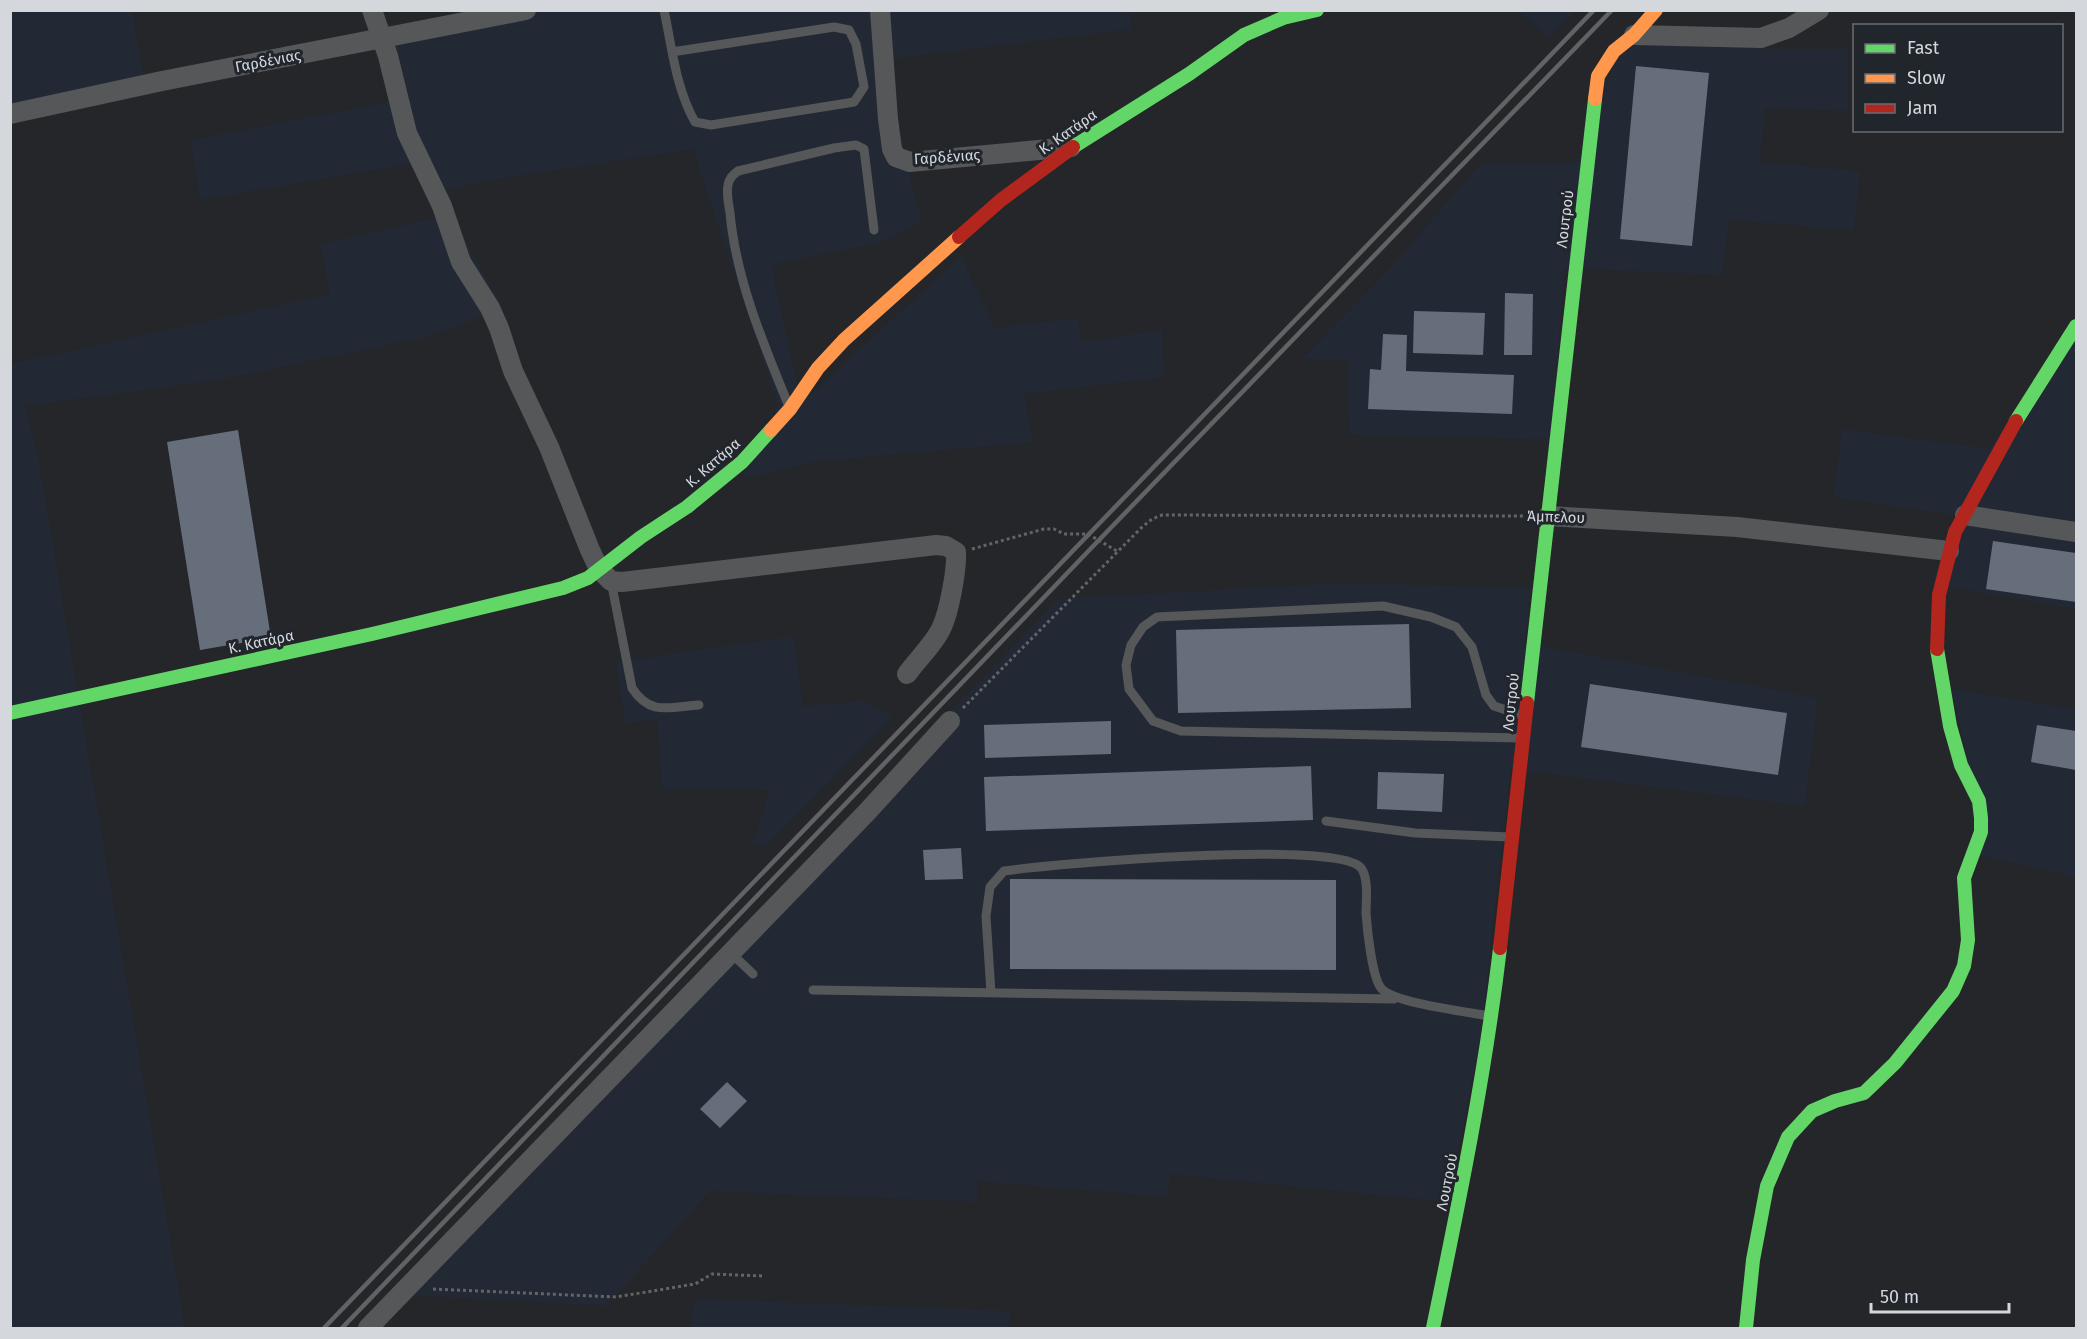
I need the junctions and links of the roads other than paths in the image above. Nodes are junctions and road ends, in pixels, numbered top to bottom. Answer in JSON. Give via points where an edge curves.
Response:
{"nodes":[{"id":1,"x":372,"y":10,"type":"edge"},
{"id":2,"x":526,"y":10,"type":"edge"},
{"id":3,"x":664,"y":10,"type":"edge"},
{"id":4,"x":880,"y":10,"type":"edge"},
{"id":5,"x":1317,"y":10,"type":"edge"},
{"id":6,"x":1656,"y":10,"type":"edge"},
{"id":7,"x":1819,"y":10,"type":"edge"},
{"id":8,"x":1634,"y":35,"type":"junction"},
{"id":9,"x":383,"y":39,"type":"junction"},
{"id":10,"x":672,"y":52,"type":"junction"},
{"id":11,"x":10,"y":114,"type":"edge"},
{"id":12,"x":1073,"y":147,"type":"junction"},
{"id":13,"x":874,"y":230,"type":"dead end"},
{"id":14,"x":2076,"y":326,"type":"edge"},
{"id":15,"x":790,"y":409,"type":"junction"},
{"id":16,"x":1965,"y":515,"type":"junction"},
{"id":17,"x":1548,"y":516,"type":"junction"},
{"id":18,"x":2076,"y":532,"type":"edge"},
{"id":19,"x":1949,"y":551,"type":"junction"},
{"id":20,"x":605,"y":575,"type":"junction"},
{"id":21,"x":907,"y":674,"type":"dead end"},
{"id":22,"x":699,"y":705,"type":"dead end"},
{"id":23,"x":10,"y":713,"type":"edge"},
{"id":24,"x":1526,"y":717,"type":"junction"},
{"id":25,"x":950,"y":721,"type":"road end"},
{"id":26,"x":1524,"y":738,"type":"junction"},
{"id":27,"x":1326,"y":821,"type":"dead end"},
{"id":28,"x":1512,"y":837,"type":"junction"},
{"id":29,"x":730,"y":951,"type":"junction"},
{"id":30,"x":753,"y":975,"type":"dead end"},
{"id":31,"x":813,"y":990,"type":"dead end"},
{"id":32,"x":991,"y":993,"type":"junction"},
{"id":33,"x":1397,"y":999,"type":"junction"},
{"id":34,"x":1492,"y":1016,"type":"junction"},
{"id":35,"x":368,"y":1329,"type":"edge"},
{"id":36,"x":1433,"y":1329,"type":"edge"},
{"id":37,"x":1746,"y":1329,"type":"edge"}],
"edges":[{"from":1,"to":9,"type":"street"},
{"from":2,"to":9,"type":"street","name":"Γαρδένιας"},
{"from":3,"to":10,"type":"lane"},
{"from":4,"to":12,"type":"street","name":"Γαρδένιας","via":[[888,119],[896,157],[910,162]]},
{"from":5,"to":12,"type":"street","name":"Κ. Κατάρα","via":[[1283,18],[1244,36]]},
{"from":6,"to":8,"type":"street"},
{"from":7,"to":8,"type":"street","via":[[1789,28],[1761,38]]},
{"from":8,"to":17,"type":"street","name":"Λουτρού","via":[[1614,51],[1598,76]]},
{"from":9,"to":11,"type":"street","name":"Γαρδένιας"},
{"from":9,"to":20,"type":"street","via":[[407,133],[442,206],[461,262],[500,328],[513,371],[549,447],[590,550]]},
{"from":10,"to":10,"type":"lane","via":[[685,105],[695,122],[711,126],[854,102],[864,87],[856,44],[849,30],[834,27]]},
{"from":12,"to":15,"type":"street","name":"Κ. Κατάρα","via":[[1001,200],[867,319],[818,368]]},
{"from":13,"to":15,"type":"lane","via":[[864,149],[856,145],[738,171],[731,177],[731,223],[742,275]]},
{"from":14,"to":16,"type":"street","via":[[2012,428]]},
{"from":15,"to":20,"type":"street","name":"Κ. Κατάρα","via":[[742,462],[687,507],[641,537]]},
{"from":16,"to":18,"type":"street"},
{"from":16,"to":19,"type":"street"},
{"from":17,"to":19,"type":"street","name":"Άμπελου","via":[[1737,527]]},
{"from":17,"to":24,"type":"street","name":"Λουτρού"},
{"from":19,"to":37,"type":"street","via":[[1939,595],[1936,644],[1950,726],[1961,765],[1979,801],[1981,818],[1981,832],[1964,878],[1968,940],[1964,966],[1953,990],[1895,1063],[1864,1093],[1812,1111],[1788,1137],[1767,1186],[1753,1260]]},
{"from":20,"to":21,"type":"street","via":[[698,574],[946,546],[956,552],[954,582],[941,629]]},
{"from":20,"to":22,"type":"lane","via":[[632,687],[640,700],[654,708]]},
{"from":20,"to":23,"type":"street","name":"Κ. Κατάρα","via":[[372,634]]},
{"from":24,"to":26,"type":"street","name":"Λουτρού"},
{"from":24,"to":26,"type":"lane","via":[[1494,706],[1486,695],[1472,647],[1456,627],[1383,606],[1157,617],[1143,627],[1131,645],[1126,665],[1129,689],[1153,721],[1181,731]]},
{"from":25,"to":29,"type":"street"},
{"from":26,"to":28,"type":"street","name":"Λουτρού"},
{"from":27,"to":28,"type":"lane","via":[[1414,834]]},
{"from":28,"to":34,"type":"street","name":"Λουτρού"},
{"from":29,"to":30,"type":"lane"},
{"from":29,"to":35,"type":"street"},
{"from":31,"to":32,"type":"lane"},
{"from":32,"to":33,"type":"lane"},
{"from":32,"to":33,"type":"lane","via":[[986,916],[990,886],[1004,871],[1130,859],[1262,855],[1354,861],[1363,869],[1375,977],[1382,990]]},
{"from":33,"to":34,"type":"lane"},
{"from":34,"to":36,"type":"street","name":"Λουτρού"}]}
